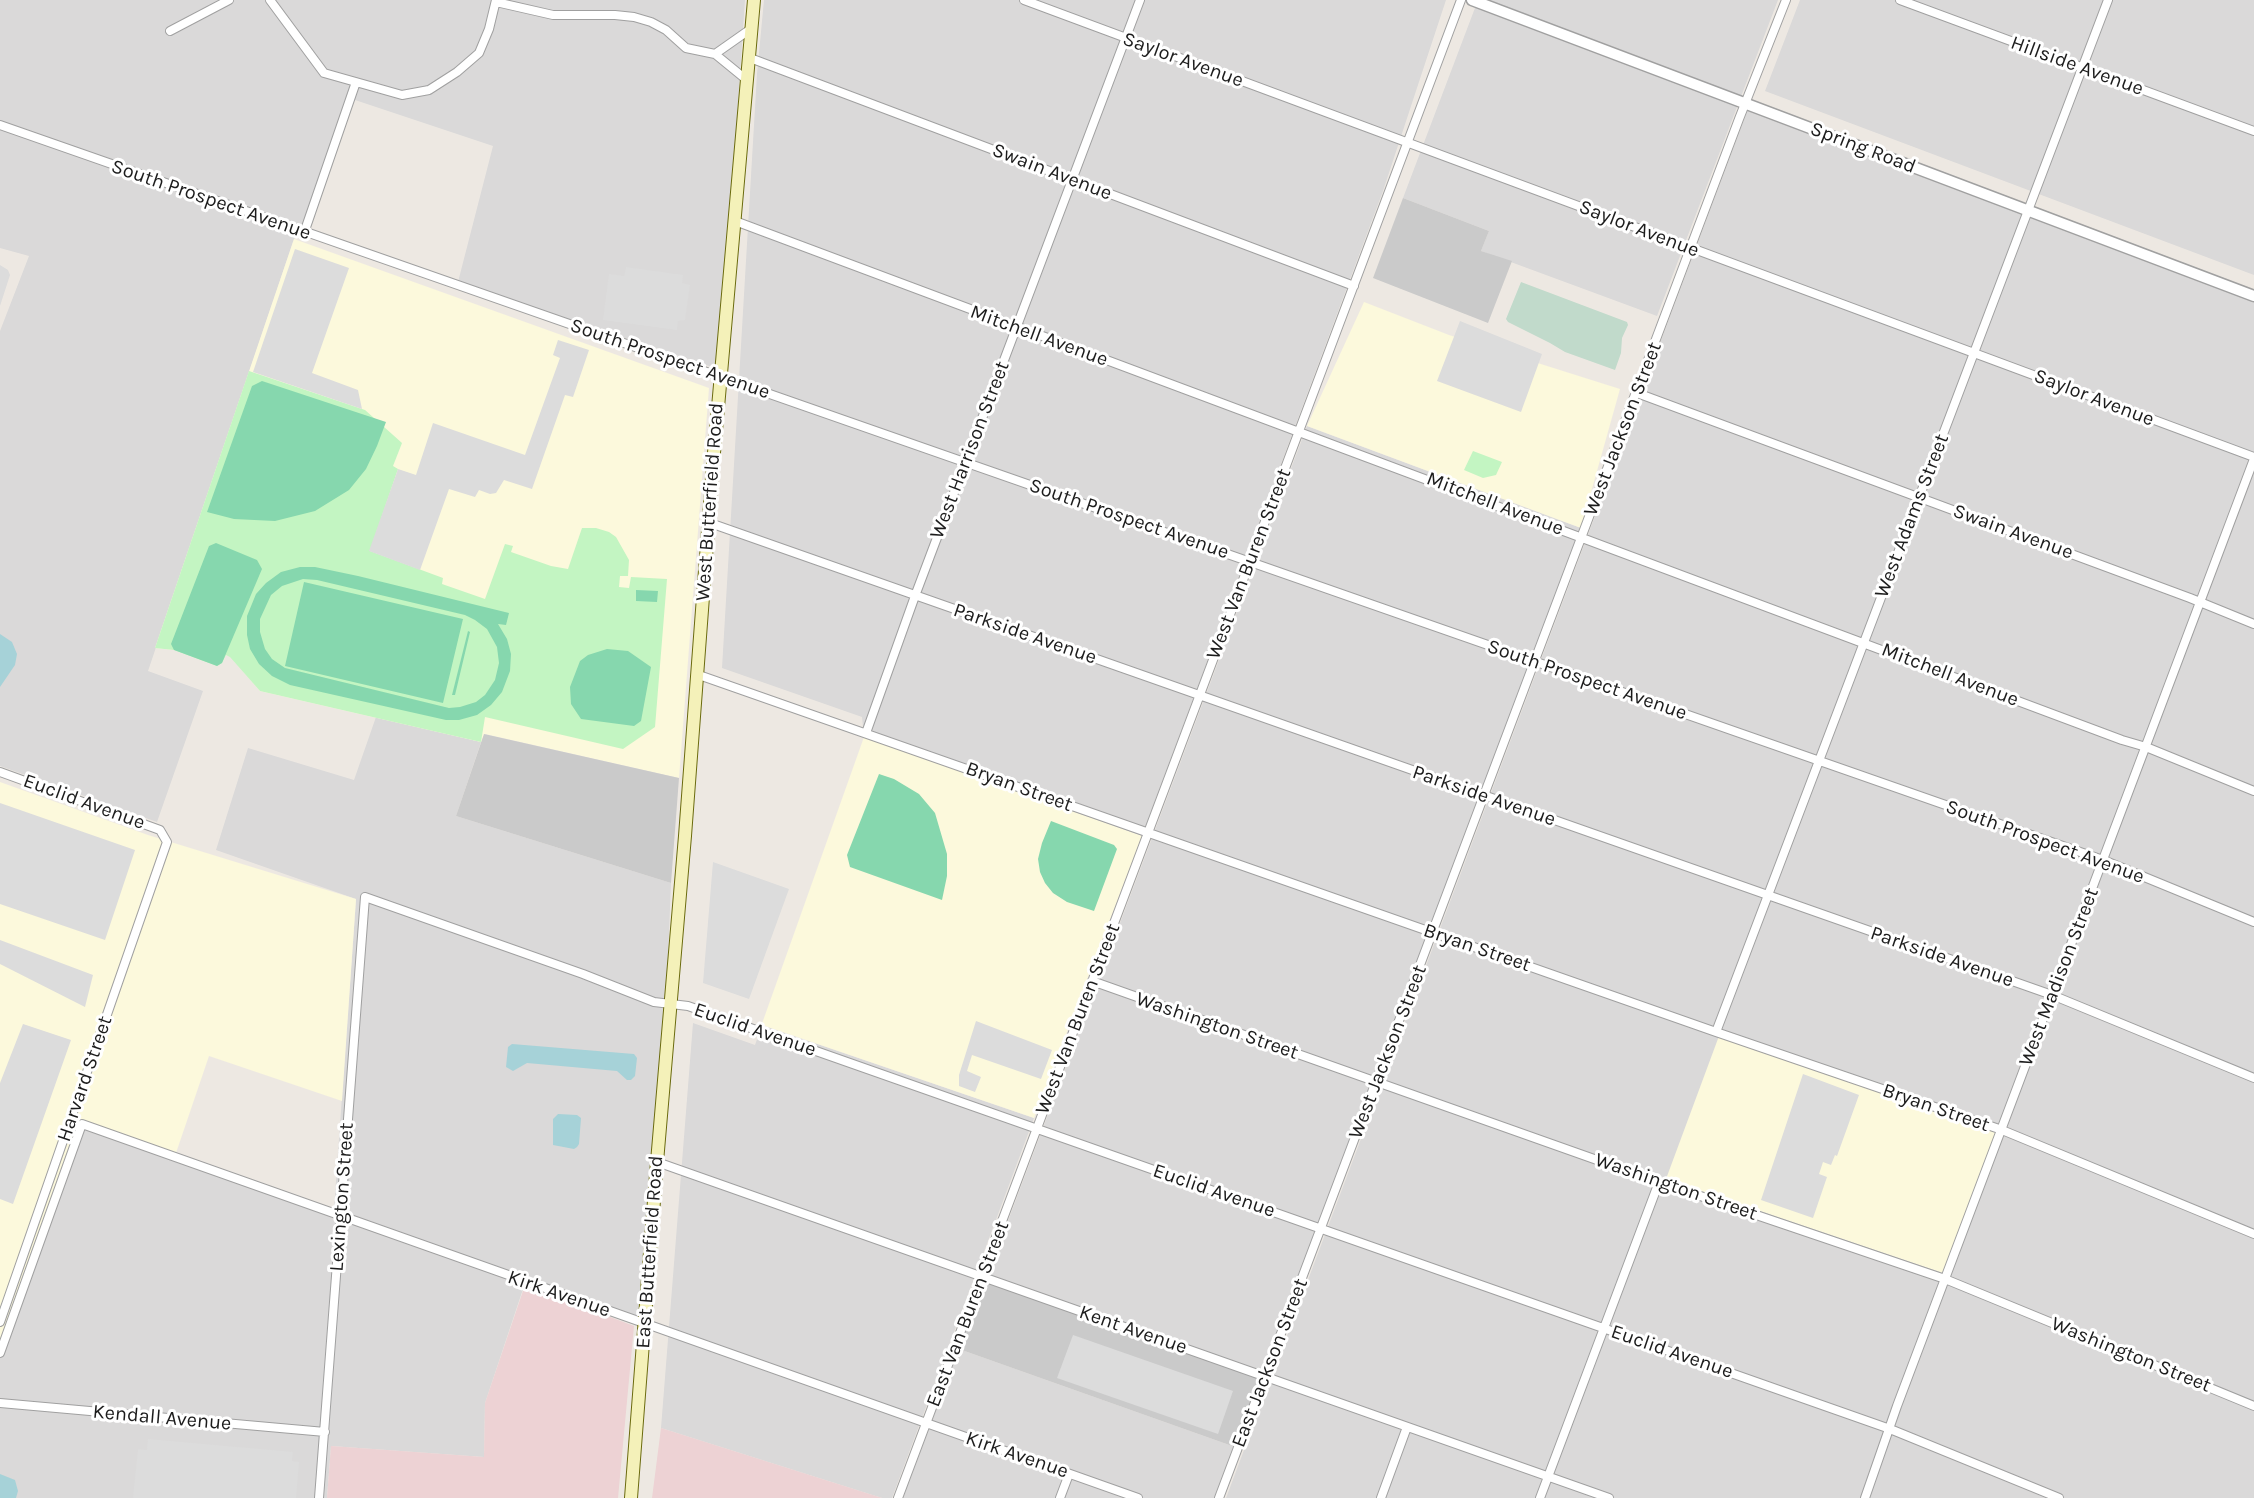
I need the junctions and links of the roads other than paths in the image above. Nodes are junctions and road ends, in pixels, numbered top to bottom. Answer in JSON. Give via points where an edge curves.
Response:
{"nodes":[{"id":1,"x":229,"y":0,"type":"edge"},
{"id":2,"x":270,"y":0,"type":"edge"},
{"id":3,"x":754,"y":0,"type":"edge"},
{"id":4,"x":1024,"y":0,"type":"edge"},
{"id":5,"x":1140,"y":0,"type":"edge"},
{"id":6,"x":1461,"y":0,"type":"edge"},
{"id":7,"x":1472,"y":0,"type":"edge"},
{"id":8,"x":1786,"y":0,"type":"edge"},
{"id":9,"x":1900,"y":0,"type":"edge"},
{"id":10,"x":2108,"y":0,"type":"edge"},
{"id":11,"x":496,"y":1,"type":"edge"},
{"id":12,"x":753,"y":28,"type":"junction"},
{"id":13,"x":170,"y":31,"type":"dead end"},
{"id":14,"x":1125,"y":39,"type":"junction"},
{"id":15,"x":715,"y":54,"type":"junction"},
{"id":16,"x":750,"y":58,"type":"junction"},
{"id":17,"x":2082,"y":68,"type":"junction"},
{"id":18,"x":748,"y":81,"type":"junction"},
{"id":19,"x":356,"y":82,"type":"junction"},
{"id":20,"x":1745,"y":103,"type":"junction"},
{"id":21,"x":0,"y":125,"type":"edge"},
{"id":22,"x":2254,"y":131,"type":"edge"},
{"id":23,"x":1408,"y":142,"type":"junction"},
{"id":24,"x":1072,"y":179,"type":"junction"},
{"id":25,"x":2028,"y":211,"type":"junction"},
{"id":26,"x":735,"y":221,"type":"junction"},
{"id":27,"x":304,"y":232,"type":"junction"},
{"id":28,"x":1691,"y":249,"type":"junction"},
{"id":29,"x":1354,"y":286,"type":"junction"},
{"id":30,"x":2254,"y":296,"type":"edge"},
{"id":31,"x":1017,"y":328,"type":"junction"},
{"id":32,"x":1973,"y":353,"type":"junction"},
{"id":33,"x":720,"y":375,"type":"junction"},
{"id":34,"x":1637,"y":393,"type":"junction"},
{"id":35,"x":1300,"y":431,"type":"junction"},
{"id":36,"x":2254,"y":458,"type":"edge"},
{"id":37,"x":965,"y":462,"type":"junction"},
{"id":38,"x":1919,"y":496,"type":"junction"},
{"id":39,"x":710,"y":523,"type":"junction"},
{"id":40,"x":1582,"y":537,"type":"junction"},
{"id":41,"x":1250,"y":562,"type":"junction"},
{"id":42,"x":915,"y":596,"type":"junction"},
{"id":43,"x":2200,"y":602,"type":"junction"},
{"id":44,"x":2254,"y":624,"type":"edge"},
{"id":45,"x":1864,"y":643,"type":"junction"},
{"id":46,"x":1535,"y":662,"type":"junction"},
{"id":47,"x":696,"y":674,"type":"junction"},
{"id":48,"x":1200,"y":696,"type":"junction"},
{"id":49,"x":866,"y":733,"type":"junction"},
{"id":50,"x":2146,"y":747,"type":"junction"},
{"id":51,"x":1819,"y":762,"type":"junction"},
{"id":52,"x":0,"y":772,"type":"edge"},
{"id":53,"x":2254,"y":790,"type":"edge"},
{"id":54,"x":1485,"y":796,"type":"junction"},
{"id":55,"x":1148,"y":833,"type":"junction"},
{"id":56,"x":165,"y":836,"type":"joint"},
{"id":57,"x":2103,"y":860,"type":"junction"},
{"id":58,"x":1768,"y":896,"type":"junction"},
{"id":59,"x":365,"y":897,"type":"joint"},
{"id":60,"x":2254,"y":922,"type":"edge"},
{"id":61,"x":1433,"y":933,"type":"junction"},
{"id":62,"x":1092,"y":981,"type":"junction"},
{"id":63,"x":2052,"y":995,"type":"junction"},
{"id":64,"x":671,"y":1005,"type":"junction"},
{"id":65,"x":1716,"y":1032,"type":"junction"},
{"id":66,"x":2254,"y":1078,"type":"edge"},
{"id":67,"x":1376,"y":1082,"type":"junction"},
{"id":68,"x":82,"y":1124,"type":"joint"},
{"id":69,"x":1037,"y":1129,"type":"junction"},
{"id":70,"x":2002,"y":1130,"type":"junction"},
{"id":71,"x":657,"y":1162,"type":"junction"},
{"id":72,"x":1659,"y":1182,"type":"junction"},
{"id":73,"x":341,"y":1216,"type":"junction"},
{"id":74,"x":1321,"y":1228,"type":"junction"},
{"id":75,"x":2254,"y":1234,"type":"edge"},
{"id":76,"x":982,"y":1276,"type":"junction"},
{"id":77,"x":1945,"y":1279,"type":"junction"},
{"id":78,"x":0,"y":1322,"type":"edge"},
{"id":79,"x":644,"y":1324,"type":"junction"},
{"id":80,"x":1605,"y":1328,"type":"junction"},
{"id":81,"x":0,"y":1353,"type":"edge"},
{"id":82,"x":1265,"y":1377,"type":"junction"},
{"id":83,"x":0,"y":1403,"type":"edge"},
{"id":84,"x":2254,"y":1406,"type":"edge"},
{"id":85,"x":926,"y":1423,"type":"junction"},
{"id":86,"x":1407,"y":1427,"type":"junction"},
{"id":87,"x":1890,"y":1428,"type":"junction"},
{"id":88,"x":325,"y":1432,"type":"junction"},
{"id":89,"x":1069,"y":1473,"type":"junction"},
{"id":90,"x":1549,"y":1477,"type":"junction"},
{"id":91,"x":2038,"y":1494,"type":"edge"},
{"id":92,"x":319,"y":1498,"type":"edge"},
{"id":93,"x":631,"y":1498,"type":"edge"},
{"id":94,"x":898,"y":1498,"type":"edge"},
{"id":95,"x":1060,"y":1498,"type":"edge"},
{"id":96,"x":1138,"y":1498,"type":"edge"},
{"id":97,"x":1219,"y":1498,"type":"edge"},
{"id":98,"x":1381,"y":1498,"type":"edge"},
{"id":99,"x":1540,"y":1498,"type":"edge"},
{"id":100,"x":1609,"y":1498,"type":"edge"},
{"id":101,"x":1865,"y":1498,"type":"edge"},
{"id":102,"x":2059,"y":1498,"type":"edge"}],
"edges":[{"from":1,"to":13,"type":"street"},
{"from":2,"to":19,"type":"street","via":[[324,73]]},
{"from":3,"to":12,"type":"main road","name":"West Butterfield Road"},
{"from":4,"to":14,"type":"street","name":"Saylor Avenue"},
{"from":5,"to":14,"type":"street","name":"West Harrison Street"},
{"from":6,"to":23,"type":"street","name":"West Van Buren Street"},
{"from":7,"to":20,"type":"street","name":"Spring Road"},
{"from":8,"to":20,"type":"street","name":"West Jackson Street"},
{"from":9,"to":17,"type":"street","name":"Hillside Avenue"},
{"from":10,"to":17,"type":"street","name":"West Adams Street"},
{"from":11,"to":15,"type":"street","via":[[553,15],[634,17],[666,30],[686,48]]},
{"from":11,"to":19,"type":"street","via":[[479,52],[429,90],[402,94]]},
{"from":12,"to":15,"type":"street"},
{"from":12,"to":16,"type":"main road","name":"West Butterfield Road"},
{"from":14,"to":23,"type":"street","name":"Saylor Avenue"},
{"from":14,"to":24,"type":"street","name":"West Harrison Street"},
{"from":15,"to":18,"type":"street"},
{"from":16,"to":18,"type":"main road","name":"West Butterfield Road"},
{"from":16,"to":24,"type":"street","name":"Swain Avenue"},
{"from":17,"to":22,"type":"street","name":"Hillside Avenue"},
{"from":17,"to":25,"type":"street","name":"West Adams Street"},
{"from":18,"to":26,"type":"main road","name":"West Butterfield Road"},
{"from":19,"to":27,"type":"street"},
{"from":20,"to":25,"type":"street","name":"Spring Road"},
{"from":20,"to":28,"type":"street","name":"West Jackson Street"},
{"from":21,"to":27,"type":"street","name":"South Prospect Avenue"},
{"from":23,"to":28,"type":"street","name":"Saylor Avenue"},
{"from":23,"to":29,"type":"street","name":"West Van Buren Street"},
{"from":24,"to":29,"type":"street","name":"Swain Avenue"},
{"from":24,"to":31,"type":"street","name":"West Harrison Street"},
{"from":25,"to":30,"type":"street","name":"Spring Road"},
{"from":25,"to":32,"type":"street","name":"West Adams Street"},
{"from":26,"to":31,"type":"street","name":"Mitchell Avenue"},
{"from":26,"to":33,"type":"main road","name":"West Butterfield Road"},
{"from":27,"to":33,"type":"street","name":"South Prospect Avenue","via":[[690,368]]},
{"from":28,"to":32,"type":"street","name":"Saylor Avenue"},
{"from":28,"to":34,"type":"street","name":"West Jackson Street"},
{"from":29,"to":35,"type":"street","name":"West Van Buren Street"},
{"from":31,"to":35,"type":"street","name":"Mitchell Avenue"},
{"from":31,"to":37,"type":"street","name":"West Harrison Street"},
{"from":32,"to":36,"type":"street","name":"Saylor Avenue"},
{"from":32,"to":38,"type":"street","name":"West Adams Street"},
{"from":33,"to":37,"type":"street","name":"South Prospect Avenue"},
{"from":33,"to":39,"type":"main road","name":"West Butterfield Road"},
{"from":34,"to":38,"type":"street","name":"Swain Avenue"},
{"from":34,"to":40,"type":"street","name":"West Jackson Street"},
{"from":35,"to":40,"type":"street","name":"Mitchell Avenue"},
{"from":35,"to":41,"type":"street","name":"West Van Buren Street"},
{"from":36,"to":43,"type":"street","name":"West Madison Street"},
{"from":37,"to":41,"type":"street","name":"South Prospect Avenue"},
{"from":37,"to":42,"type":"street","name":"West Harrison Street"},
{"from":38,"to":43,"type":"street","name":"Swain Avenue"},
{"from":38,"to":45,"type":"street","name":"West Adams Street"},
{"from":39,"to":42,"type":"street","name":"Parkside Avenue"},
{"from":39,"to":47,"type":"main road","name":"West Butterfield Road"},
{"from":40,"to":45,"type":"street","name":"Mitchell Avenue"},
{"from":40,"to":46,"type":"street","name":"West Jackson Street"},
{"from":41,"to":46,"type":"street","name":"South Prospect Avenue"},
{"from":41,"to":48,"type":"street","name":"West Van Buren Street"},
{"from":42,"to":48,"type":"street","name":"Parkside Avenue"},
{"from":42,"to":49,"type":"street","name":"West Harrison Street"},
{"from":43,"to":44,"type":"street","name":"Swain Avenue"},
{"from":43,"to":50,"type":"street","name":"West Madison Street"},
{"from":45,"to":50,"type":"street","name":"Mitchell Avenue"},
{"from":45,"to":51,"type":"street","name":"West Adams Street"},
{"from":46,"to":51,"type":"street","name":"South Prospect Avenue"},
{"from":46,"to":54,"type":"street","name":"West Jackson Street"},
{"from":47,"to":49,"type":"street","name":"Bryan Street"},
{"from":47,"to":64,"type":"main road","name":"West Butterfield Road"},
{"from":48,"to":54,"type":"street","name":"Parkside Avenue"},
{"from":48,"to":55,"type":"street","name":"West Van Buren Street"},
{"from":49,"to":55,"type":"street","name":"Bryan Street"},
{"from":50,"to":53,"type":"street","name":"Mitchell Avenue"},
{"from":50,"to":57,"type":"street","name":"West Madison Street"},
{"from":51,"to":57,"type":"street","name":"South Prospect Avenue"},
{"from":51,"to":58,"type":"street","name":"West Adams Street"},
{"from":52,"to":56,"type":"street","name":"Euclid Avenue","via":[[160,830]]},
{"from":54,"to":58,"type":"street","name":"Parkside Avenue"},
{"from":54,"to":61,"type":"street","name":"West Jackson Street"},
{"from":55,"to":61,"type":"street","name":"Bryan Street"},
{"from":55,"to":62,"type":"street","name":"West Van Buren Street"},
{"from":56,"to":78,"type":"street","name":"Harvard Street","via":[[165,851]]},
{"from":57,"to":60,"type":"street","name":"South Prospect Avenue"},
{"from":57,"to":63,"type":"street","name":"West Madison Street"},
{"from":58,"to":63,"type":"street","name":"Parkside Avenue"},
{"from":58,"to":65,"type":"street","name":"West Adams Street"},
{"from":59,"to":64,"type":"street","name":"Euclid Avenue"},
{"from":59,"to":73,"type":"street","name":"Lexington Street"},
{"from":61,"to":65,"type":"street","name":"Bryan Street"},
{"from":61,"to":67,"type":"street","name":"West Jackson Street"},
{"from":62,"to":67,"type":"street","name":"Washington Street"},
{"from":62,"to":69,"type":"street","name":"West Van Buren Street"},
{"from":63,"to":66,"type":"street","name":"Parkside Avenue"},
{"from":63,"to":70,"type":"street","name":"West Madison Street"},
{"from":64,"to":69,"type":"street","name":"Euclid Avenue","via":[[688,1006]]},
{"from":64,"to":71,"type":"main road","name":"East Butterfield Road"},
{"from":65,"to":70,"type":"street","name":"Bryan Street"},
{"from":67,"to":72,"type":"street","name":"Washington Street"},
{"from":67,"to":74,"type":"street","name":"West Jackson Street"},
{"from":68,"to":73,"type":"street","name":"Kirk Avenue"},
{"from":68,"to":81,"type":"street","name":"Harvard Street"},
{"from":69,"to":74,"type":"street","name":"Euclid Avenue"},
{"from":69,"to":76,"type":"street","name":"East Van Buren Street"},
{"from":70,"to":75,"type":"street","name":"Bryan Street"},
{"from":70,"to":77,"type":"street","name":"West Madison Street"},
{"from":71,"to":76,"type":"street","name":"Kent Avenue"},
{"from":71,"to":79,"type":"main road","name":"East Butterfield Road"},
{"from":72,"to":77,"type":"street","name":"Washington Street"},
{"from":72,"to":80,"type":"street"},
{"from":73,"to":79,"type":"street","name":"Kirk Avenue"},
{"from":73,"to":88,"type":"street","name":"Lexington Street"},
{"from":74,"to":80,"type":"street","name":"Euclid Avenue"},
{"from":74,"to":82,"type":"street","name":"East Jackson Street"},
{"from":76,"to":82,"type":"street","name":"Kent Avenue"},
{"from":76,"to":85,"type":"street","name":"East Van Buren Street"},
{"from":77,"to":84,"type":"street","name":"Washington Street"},
{"from":77,"to":87,"type":"street","name":"West Madison Street"},
{"from":79,"to":85,"type":"street","name":"Kirk Avenue"},
{"from":79,"to":93,"type":"main road","name":"East Butterfield Road"},
{"from":80,"to":87,"type":"street","name":"Euclid Avenue"},
{"from":80,"to":90,"type":"street"},
{"from":82,"to":86,"type":"street","name":"Kent Avenue"},
{"from":82,"to":97,"type":"street","name":"East Jackson Street"},
{"from":83,"to":88,"type":"street","name":"Kendall Avenue"},
{"from":85,"to":89,"type":"street","name":"Kirk Avenue"},
{"from":85,"to":94,"type":"street","name":"East Van Buren Street"},
{"from":86,"to":90,"type":"street","name":"Kent Avenue"},
{"from":86,"to":98,"type":"street"},
{"from":87,"to":91,"type":"street","name":"Euclid Avenue"},
{"from":87,"to":101,"type":"street","name":"West Madison Street"},
{"from":88,"to":92,"type":"street","name":"Lexington Street"},
{"from":89,"to":95,"type":"street"},
{"from":89,"to":96,"type":"street","name":"Kirk Avenue"},
{"from":90,"to":99,"type":"street"},
{"from":90,"to":100,"type":"street","name":"Kent Avenue"},
{"from":91,"to":102,"type":"street","name":"Euclid Avenue"}]}
